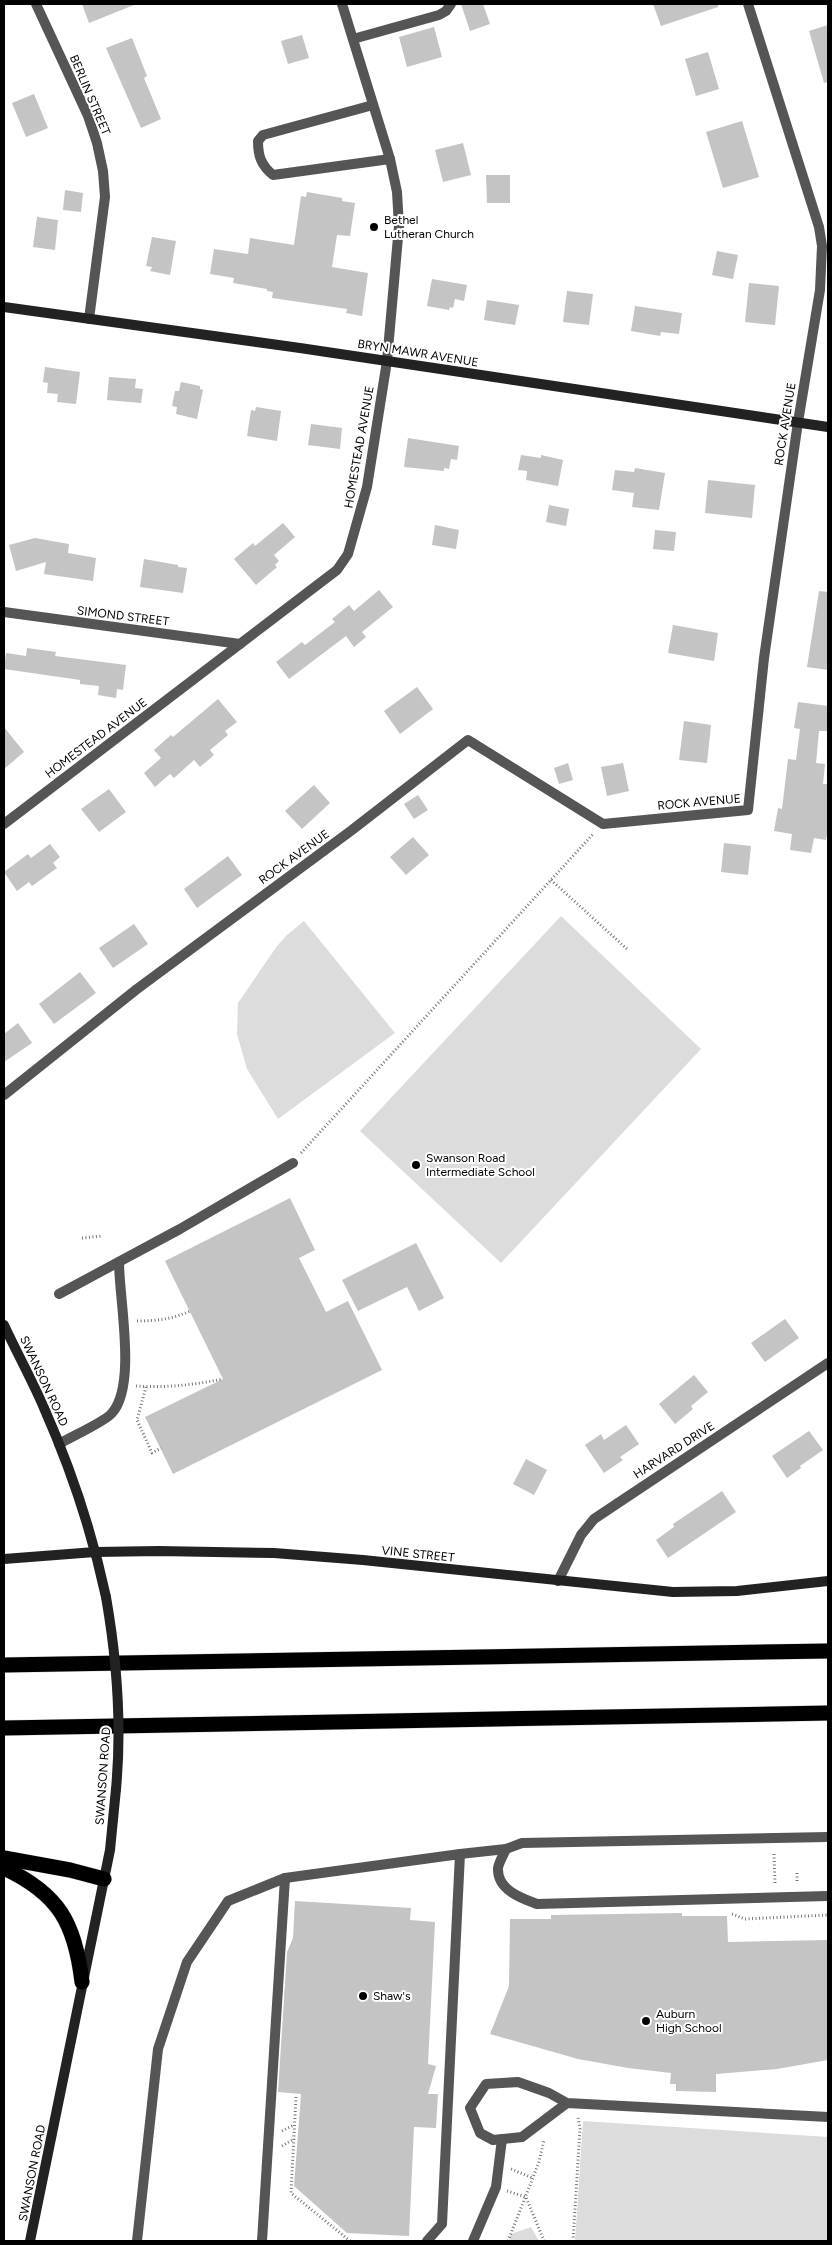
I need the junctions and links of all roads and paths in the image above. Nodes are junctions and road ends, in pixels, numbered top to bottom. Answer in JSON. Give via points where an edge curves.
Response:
{"nodes":[{"id":1,"x":36,"y":4,"type":"edge"},
{"id":2,"x":342,"y":4,"type":"edge"},
{"id":3,"x":451,"y":4,"type":"edge"},
{"id":4,"x":748,"y":4,"type":"edge"},
{"id":5,"x":353,"y":39,"type":"junction"},
{"id":6,"x":373,"y":106,"type":"junction"},
{"id":7,"x":390,"y":159,"type":"junction"},
{"id":8,"x":825,"y":239,"type":"edge"},
{"id":9,"x":4,"y":307,"type":"edge"},
{"id":10,"x":89,"y":319,"type":"junction"},
{"id":11,"x":387,"y":361,"type":"junction"},
{"id":12,"x":798,"y":422,"type":"junction"},
{"id":13,"x":828,"y":427,"type":"edge"},
{"id":14,"x":4,"y":612,"type":"edge"},
{"id":15,"x":240,"y":644,"type":"junction"},
{"id":16,"x":4,"y":824,"type":"edge"},
{"id":17,"x":602,"y":824,"type":"junction"},
{"id":18,"x":551,"y":880,"type":"junction"},
{"id":19,"x":627,"y":949,"type":"dead end"},
{"id":20,"x":4,"y":1095,"type":"edge"},
{"id":21,"x":292,"y":1162,"type":"joint"},
{"id":22,"x":102,"y":1236,"type":"dead end"},
{"id":23,"x":82,"y":1238,"type":"dead end"},
{"id":24,"x":119,"y":1262,"type":"junction"},
{"id":25,"x":59,"y":1294,"type":"dead end"},
{"id":26,"x":190,"y":1311,"type":"dead end"},
{"id":27,"x":124,"y":1321,"type":"junction"},
{"id":28,"x":4,"y":1325,"type":"edge"},
{"id":29,"x":828,"y":1363,"type":"edge"},
{"id":30,"x":223,"y":1379,"type":"dead end"},
{"id":31,"x":122,"y":1386,"type":"junction"},
{"id":32,"x":146,"y":1387,"type":"junction"},
{"id":33,"x":59,"y":1444,"type":"junction"},
{"id":34,"x":161,"y":1448,"type":"dead end"},
{"id":35,"x":95,"y":1552,"type":"junction"},
{"id":36,"x":4,"y":1559,"type":"edge"},
{"id":37,"x":828,"y":1581,"type":"edge"},
{"id":38,"x":558,"y":1582,"type":"junction"},
{"id":39,"x":828,"y":1650,"type":"edge"},
{"id":40,"x":4,"y":1665,"type":"edge"},
{"id":41,"x":828,"y":1713,"type":"edge"},
{"id":42,"x":4,"y":1728,"type":"edge"},
{"id":43,"x":828,"y":1837,"type":"edge"},
{"id":44,"x":506,"y":1849,"type":"junction"},
{"id":45,"x":460,"y":1854,"type":"junction"},
{"id":46,"x":774,"y":1854,"type":"dead end"},
{"id":47,"x":4,"y":1858,"type":"edge"},
{"id":48,"x":4,"y":1868,"type":"edge"},
{"id":49,"x":775,"y":1874,"type":"dead end"},
{"id":50,"x":104,"y":1878,"type":"junction"},
{"id":51,"x":285,"y":1878,"type":"junction"},
{"id":52,"x":828,"y":1896,"type":"edge"},
{"id":53,"x":82,"y":1982,"type":"junction"},
{"id":54,"x":296,"y":2097,"type":"dead end"},
{"id":55,"x":567,"y":2103,"type":"junction"},
{"id":56,"x":578,"y":2117,"type":"dead end"},
{"id":57,"x":828,"y":2117,"type":"edge"},
{"id":58,"x":502,"y":2139,"type":"junction"},
{"id":59,"x":544,"y":2140,"type":"dead end"},
{"id":60,"x":498,"y":2164,"type":"junction"},
{"id":61,"x":533,"y":2178,"type":"junction"},
{"id":62,"x":526,"y":2197,"type":"junction"},
{"id":63,"x":30,"y":2241,"type":"edge"},
{"id":64,"x":137,"y":2241,"type":"edge"},
{"id":65,"x":262,"y":2241,"type":"edge"},
{"id":66,"x":350,"y":2241,"type":"edge"},
{"id":67,"x":427,"y":2241,"type":"edge"},
{"id":68,"x":473,"y":2241,"type":"edge"},
{"id":69,"x":508,"y":2241,"type":"edge"},
{"id":70,"x":544,"y":2241,"type":"edge"},
{"id":71,"x":573,"y":2241,"type":"edge"}],
"edges":[{"from":1,"to":10,"type":"street","name":"BERLIN STREET","via":[[88,116],[103,171],[105,197]]},
{"from":2,"to":5,"type":"street","name":"HOMESTEAD AVENUE"},
{"from":3,"to":5,"type":"street","via":[[439,15]]},
{"from":4,"to":8,"type":"street","name":"ROCK AVENUE"},
{"from":5,"to":6,"type":"street","name":"HOMESTEAD AVENUE"},
{"from":6,"to":7,"type":"street","name":"HOMESTEAD AVENUE"},
{"from":6,"to":7,"type":"street","via":[[263,134],[258,141],[258,154],[263,166],[273,174]]},
{"from":7,"to":11,"type":"street","name":"HOMESTEAD AVENUE","via":[[397,192],[399,226]]},
{"from":8,"to":12,"type":"street","name":"ROCK AVENUE"},
{"from":9,"to":10,"type":"street","name":"BRYN MAWR AVENUE"},
{"from":10,"to":11,"type":"street","name":"BRYN MAWR AVENUE"},
{"from":11,"to":12,"type":"street","name":"BRYN MAWR AVENUE"},
{"from":11,"to":15,"type":"street","name":"HOMESTEAD AVENUE","via":[[367,487],[348,554],[337,570]]},
{"from":12,"to":13,"type":"street","name":"BRYN MAWR AVENUE"},
{"from":12,"to":17,"type":"street","name":"ROCK AVENUE","via":[[764,658],[748,810]]},
{"from":14,"to":15,"type":"street","name":"SIMOND STREET"},
{"from":15,"to":16,"type":"street","name":"HOMESTEAD AVENUE"},
{"from":17,"to":18,"type":"path"},
{"from":17,"to":20,"type":"street","name":"ROCK AVENUE","via":[[468,740],[137,989]]},
{"from":18,"to":19,"type":"path"},
{"from":18,"to":21,"type":"path"},
{"from":21,"to":24,"type":"street"},
{"from":22,"to":23,"type":"path"},
{"from":24,"to":25,"type":"street"},
{"from":24,"to":27,"type":"street"},
{"from":26,"to":27,"type":"path","via":[[178,1317],[154,1321]]},
{"from":27,"to":31,"type":"street"},
{"from":28,"to":33,"type":"street","name":"SWANSON ROAD"},
{"from":29,"to":38,"type":"street","name":"HARVARD DRIVE","via":[[594,1519],[581,1535]]},
{"from":30,"to":32,"type":"path","via":[[200,1384]]},
{"from":31,"to":32,"type":"path"},
{"from":31,"to":33,"type":"street","via":[[122,1395],[112,1414]]},
{"from":32,"to":34,"type":"path","via":[[137,1420],[152,1453]]},
{"from":33,"to":35,"type":"street","name":"SWANSON ROAD"},
{"from":35,"to":36,"type":"street","name":"VINE STREET"},
{"from":35,"to":38,"type":"street","name":"VINE STREET","via":[[192,1550],[307,1555]]},
{"from":35,"to":50,"type":"street","name":"SWANSON ROAD","bridge":true,"via":[[106,1597],[119,1718],[116,1789]]},
{"from":37,"to":38,"type":"street","name":"VINE STREET","via":[[705,1592],[651,1591]]},
{"from":39,"to":40,"type":"highway"},
{"from":41,"to":42,"type":"highway"},
{"from":43,"to":44,"type":"street","via":[[522,1843]]},
{"from":44,"to":45,"type":"street"},
{"from":44,"to":52,"type":"street","via":[[498,1868],[503,1884],[515,1897],[538,1904]]},
{"from":45,"to":51,"type":"street"},
{"from":45,"to":67,"type":"street","via":[[442,2224]]},
{"from":46,"to":49,"type":"path"},
{"from":47,"to":50,"type":"highway"},
{"from":48,"to":53,"type":"highway","via":[[28,1879],[58,1908],[73,1934]]},
{"from":50,"to":53,"type":"street","name":"SWANSON ROAD"},
{"from":51,"to":64,"type":"street","via":[[228,1901],[187,1962],[158,2049]]},
{"from":51,"to":65,"type":"street"},
{"from":53,"to":63,"type":"street","name":"SWANSON ROAD"},
{"from":54,"to":66,"type":"path","via":[[291,2193]]},
{"from":55,"to":57,"type":"street"},
{"from":55,"to":58,"type":"street","via":[[522,2137]]},
{"from":55,"to":58,"type":"street","via":[[518,2082],[486,2084],[470,2108],[480,2133],[493,2140]]},
{"from":56,"to":71,"type":"path"},
{"from":58,"to":60,"type":"street"},
{"from":59,"to":61,"type":"path"},
{"from":60,"to":61,"type":"path"},
{"from":60,"to":68,"type":"street","via":[[496,2187]]},
{"from":61,"to":62,"type":"path"},
{"from":62,"to":69,"type":"path"},
{"from":62,"to":70,"type":"path"}]}
